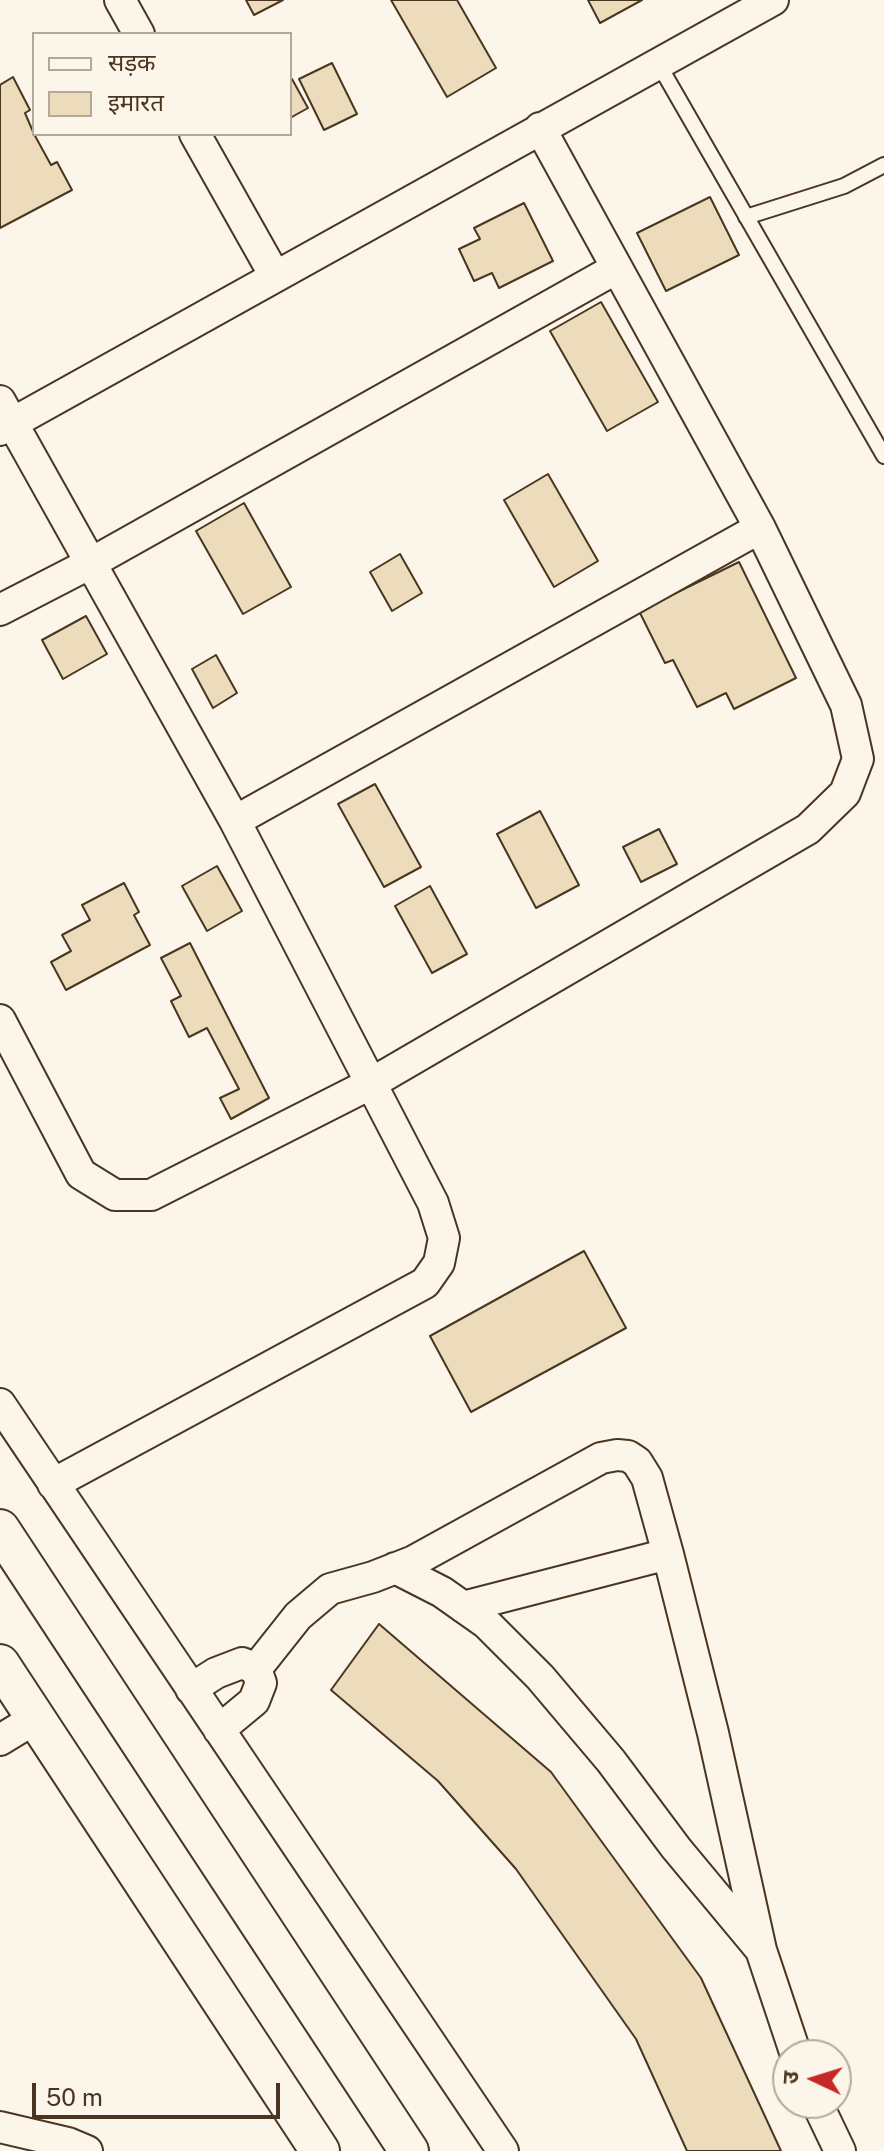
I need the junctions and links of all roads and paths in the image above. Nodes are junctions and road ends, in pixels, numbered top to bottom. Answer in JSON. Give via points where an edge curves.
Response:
{"nodes":[{"id":1,"x":773,"y":0,"type":"edge"},
{"id":2,"x":127,"y":2,"type":"edge"},
{"id":3,"x":138,"y":32,"type":"edge"},
{"id":4,"x":657,"y":63,"type":"junction"},
{"id":5,"x":540,"y":128,"type":"junction"},
{"id":6,"x":196,"y":136,"type":"edge"},
{"id":7,"x":884,"y":165,"type":"edge"},
{"id":8,"x":746,"y":217,"type":"junction"},
{"id":9,"x":617,"y":268,"type":"junction"},
{"id":10,"x":275,"y":276,"type":"junction"},
{"id":11,"x":4,"y":418,"type":"edge"},
{"id":12,"x":884,"y":456,"type":"edge"},
{"id":13,"x":760,"y":528,"type":"junction"},
{"id":14,"x":91,"y":563,"type":"junction"},
{"id":15,"x":0,"y":610,"type":"edge"},
{"id":16,"x":235,"y":821,"type":"junction"},
{"id":17,"x":0,"y":1020,"type":"edge"},
{"id":18,"x":370,"y":1084,"type":"junction"},
{"id":19,"x":0,"y":1404,"type":"edge"},
{"id":20,"x":53,"y":1484,"type":"junction"},
{"id":21,"x":0,"y":1529,"type":"edge"},
{"id":22,"x":668,"y":1554,"type":"junction"},
{"id":23,"x":395,"y":1568,"type":"junction"},
{"id":24,"x":463,"y":1607,"type":"junction"},
{"id":25,"x":256,"y":1669,"type":"junction"},
{"id":26,"x":2,"y":1671,"type":"edge"},
{"id":27,"x":191,"y":1689,"type":"junction"},
{"id":28,"x":36,"y":1718,"type":"junction"},
{"id":29,"x":219,"y":1730,"type":"junction"},
{"id":30,"x":0,"y":1740,"type":"edge"},
{"id":31,"x":761,"y":1950,"type":"junction"},
{"id":32,"x":791,"y":2039,"type":"edge"},
{"id":33,"x":825,"y":2119,"type":"edge"},
{"id":34,"x":0,"y":2127,"type":"edge"},
{"id":35,"x":87,"y":2151,"type":"edge"},
{"id":36,"x":320,"y":2151,"type":"edge"},
{"id":37,"x":409,"y":2151,"type":"edge"},
{"id":38,"x":503,"y":2151,"type":"edge"},
{"id":39,"x":840,"y":2151,"type":"edge"}],
"edges":[{"from":1,"to":4,"type":"street"},
{"from":2,"to":3,"type":"street"},
{"from":4,"to":5,"type":"street"},
{"from":4,"to":8,"type":"lane"},
{"from":5,"to":9,"type":"street"},
{"from":5,"to":10,"type":"street"},
{"from":6,"to":10,"type":"street"},
{"from":7,"to":8,"type":"lane","via":[[844,186]]},
{"from":8,"to":12,"type":"lane"},
{"from":9,"to":13,"type":"street"},
{"from":9,"to":14,"type":"street"},
{"from":10,"to":11,"type":"street"},
{"from":11,"to":14,"type":"street"},
{"from":13,"to":16,"type":"street"},
{"from":13,"to":18,"type":"street","via":[[846,705],[858,759],[845,793],[808,829]]},
{"from":14,"to":15,"type":"street"},
{"from":14,"to":16,"type":"street"},
{"from":16,"to":18,"type":"street"},
{"from":17,"to":18,"type":"street","via":[[81,1174],[115,1195],[151,1195]]},
{"from":18,"to":20,"type":"street","via":[[433,1203],[444,1238],[439,1263],[425,1283]]},
{"from":19,"to":20,"type":"street"},
{"from":20,"to":27,"type":"street"},
{"from":21,"to":37,"type":"street"},
{"from":22,"to":23,"type":"street","via":[[647,1478],[637,1462],[617,1455],[601,1458]]},
{"from":22,"to":24,"type":"street"},
{"from":22,"to":31,"type":"street"},
{"from":23,"to":24,"type":"street"},
{"from":23,"to":25,"type":"street","via":[[330,1589],[298,1616]]},
{"from":24,"to":31,"type":"street","via":[[540,1677]]},
{"from":25,"to":27,"type":"street","via":[[242,1663]]},
{"from":25,"to":29,"type":"street","via":[[261,1683],[254,1701]]},
{"from":26,"to":28,"type":"street"},
{"from":27,"to":29,"type":"street"},
{"from":28,"to":30,"type":"street"},
{"from":28,"to":36,"type":"street"},
{"from":29,"to":38,"type":"street"},
{"from":31,"to":32,"type":"street"},
{"from":33,"to":39,"type":"street"},
{"from":34,"to":35,"type":"street"}]}
